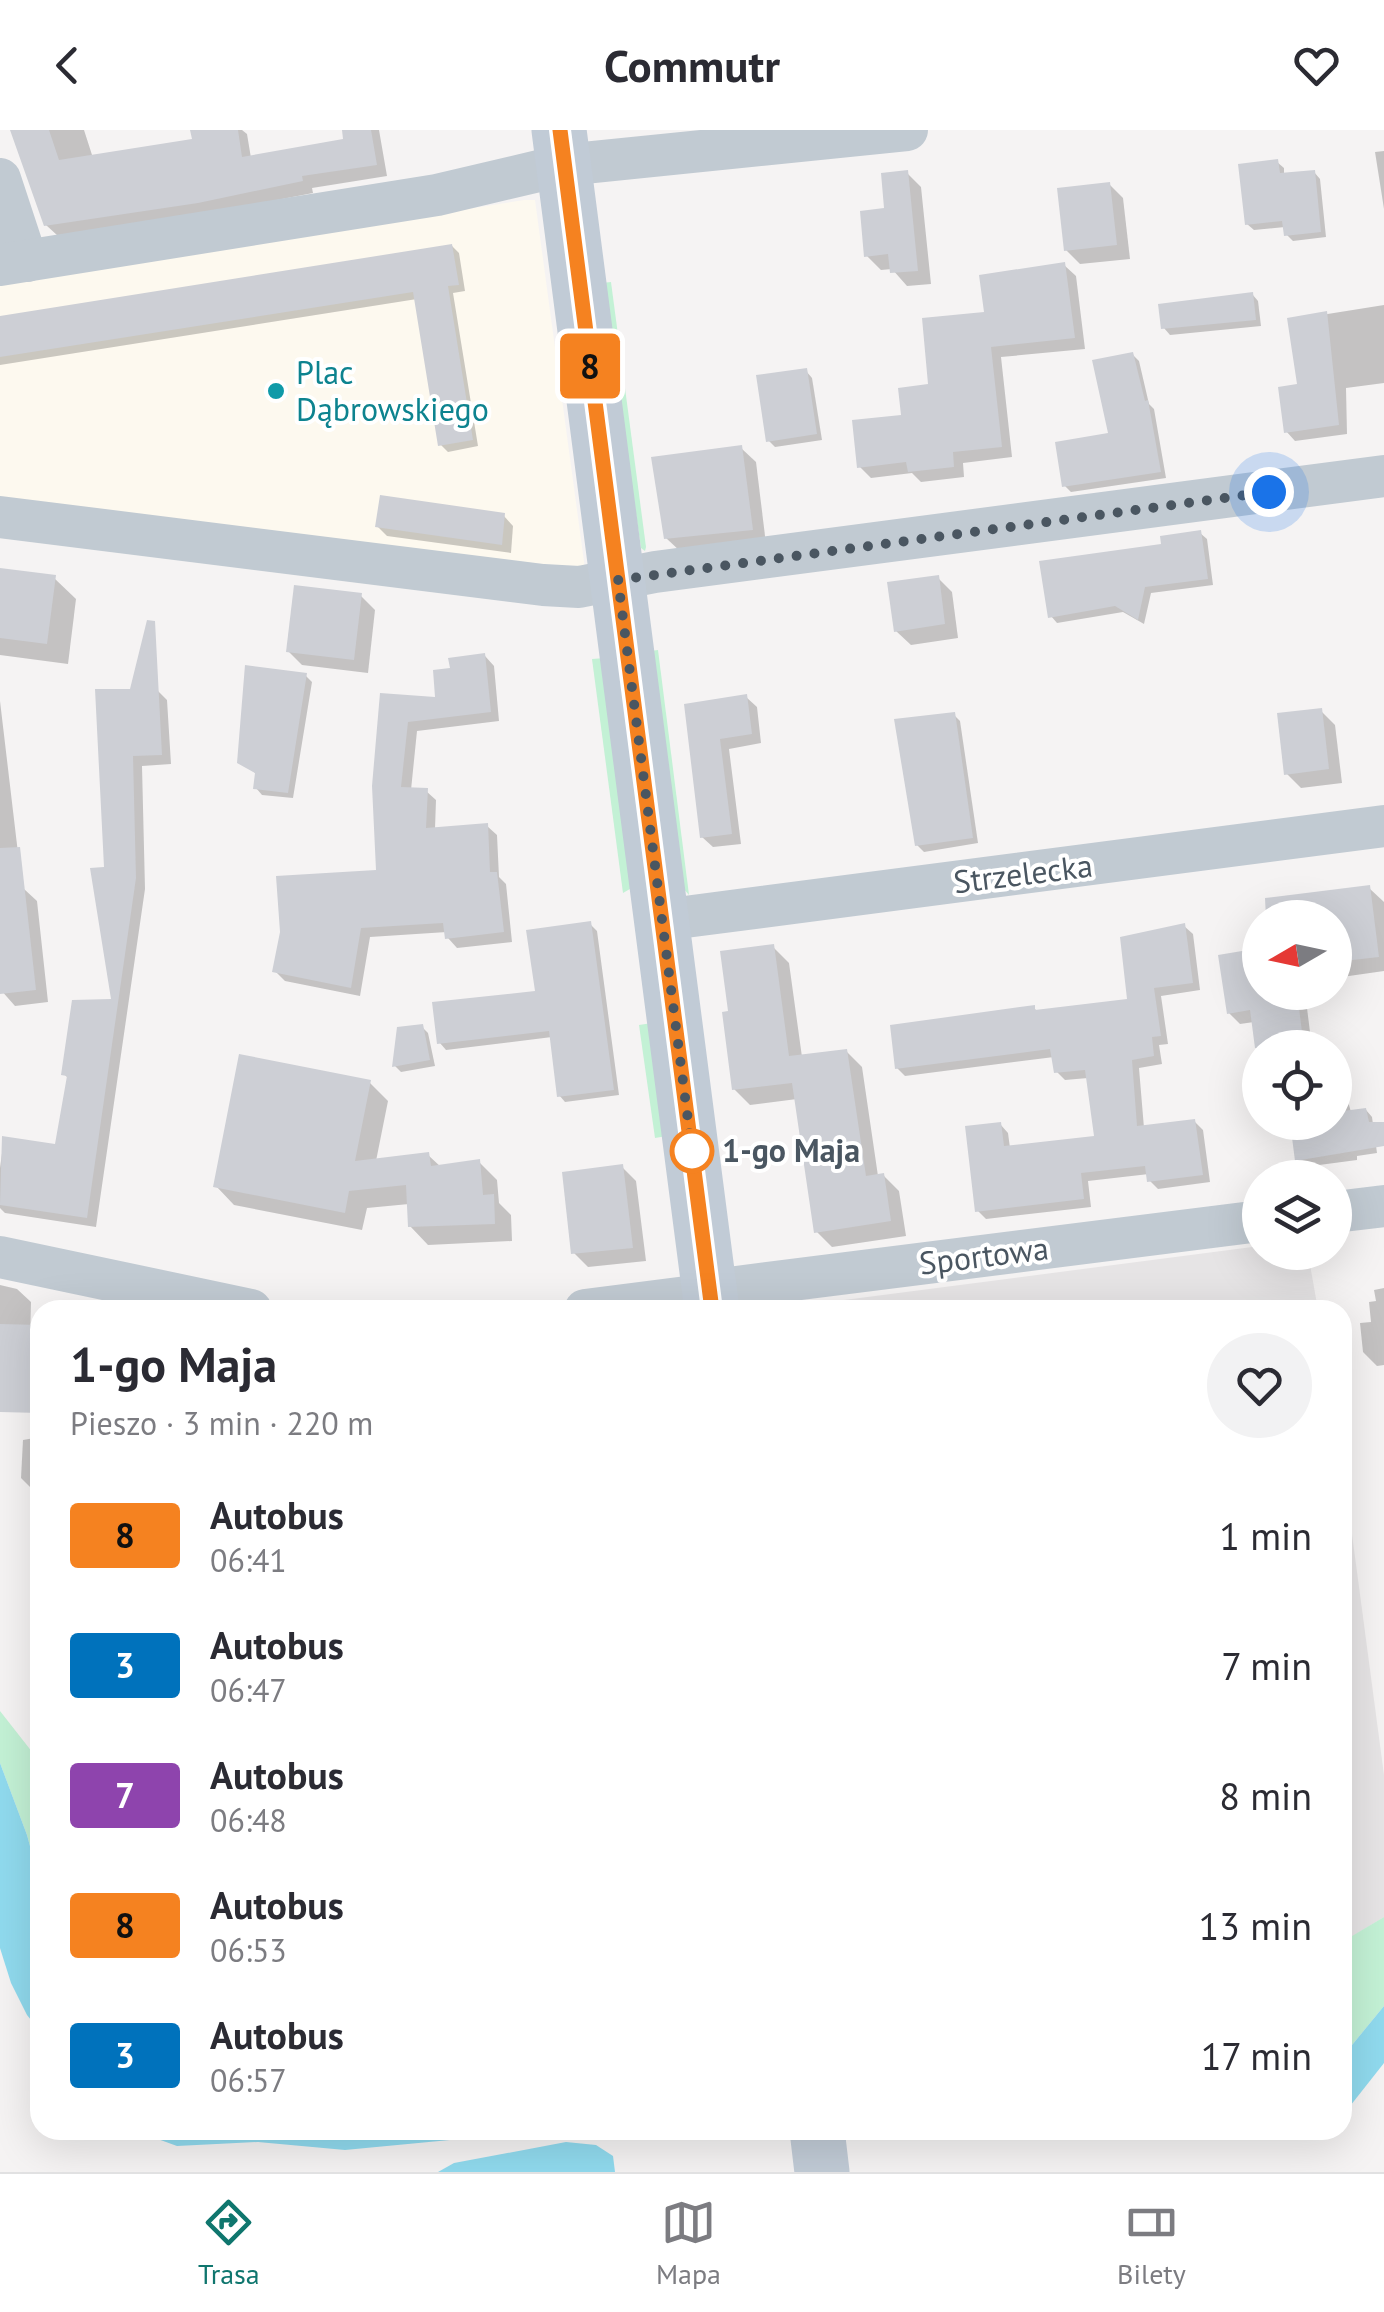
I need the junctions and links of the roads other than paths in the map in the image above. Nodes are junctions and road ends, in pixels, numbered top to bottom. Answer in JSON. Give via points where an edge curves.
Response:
{"nodes":[{"id":1,"x":907,"y":130,"type":"edge"},
{"id":2,"x":562,"y":148,"type":"edge"},
{"id":3,"x":0,"y":179,"type":"edge"},
{"id":4,"x":13,"y":263,"type":"edge"},
{"id":5,"x":1384,"y":476,"type":"edge"},
{"id":6,"x":0,"y":517,"type":"edge"},
{"id":7,"x":618,"y":580,"type":"junction"},
{"id":8,"x":1384,"y":826,"type":"edge"},
{"id":9,"x":662,"y":920,"type":"junction"},
{"id":10,"x":1384,"y":1206,"type":"edge"},
{"id":11,"x":1352,"y":1210,"type":"edge"},
{"id":12,"x":1242,"y":1224,"type":"edge"},
{"id":13,"x":0,"y":1257,"type":"edge"},
{"id":14,"x":204,"y":1300,"type":"edge"},
{"id":15,"x":711,"y":1300,"type":"edge"},
{"id":16,"x":714,"y":1300,"type":"edge"},
{"id":17,"x":818,"y":2140,"type":"edge"},
{"id":18,"x":822,"y":2172,"type":"edge"}],
"edges":[{"from":1,"to":2,"type":"street"},
{"from":2,"to":4,"type":"street","via":[[437,194]]},
{"from":2,"to":7,"type":"main road"},
{"from":3,"to":4,"type":"street"},
{"from":5,"to":7,"type":"street"},
{"from":6,"to":7,"type":"street","via":[[542,586]]},
{"from":7,"to":9,"type":"main road"},
{"from":8,"to":9,"type":"street","name":"Strzelecka"},
{"from":9,"to":15,"type":"main road"},
{"from":10,"to":11,"type":"street"},
{"from":12,"to":16,"type":"street","name":"Sportowa","via":[[736,1286]]},
{"from":13,"to":14,"type":"street"},
{"from":17,"to":18,"type":"main road"}]}
